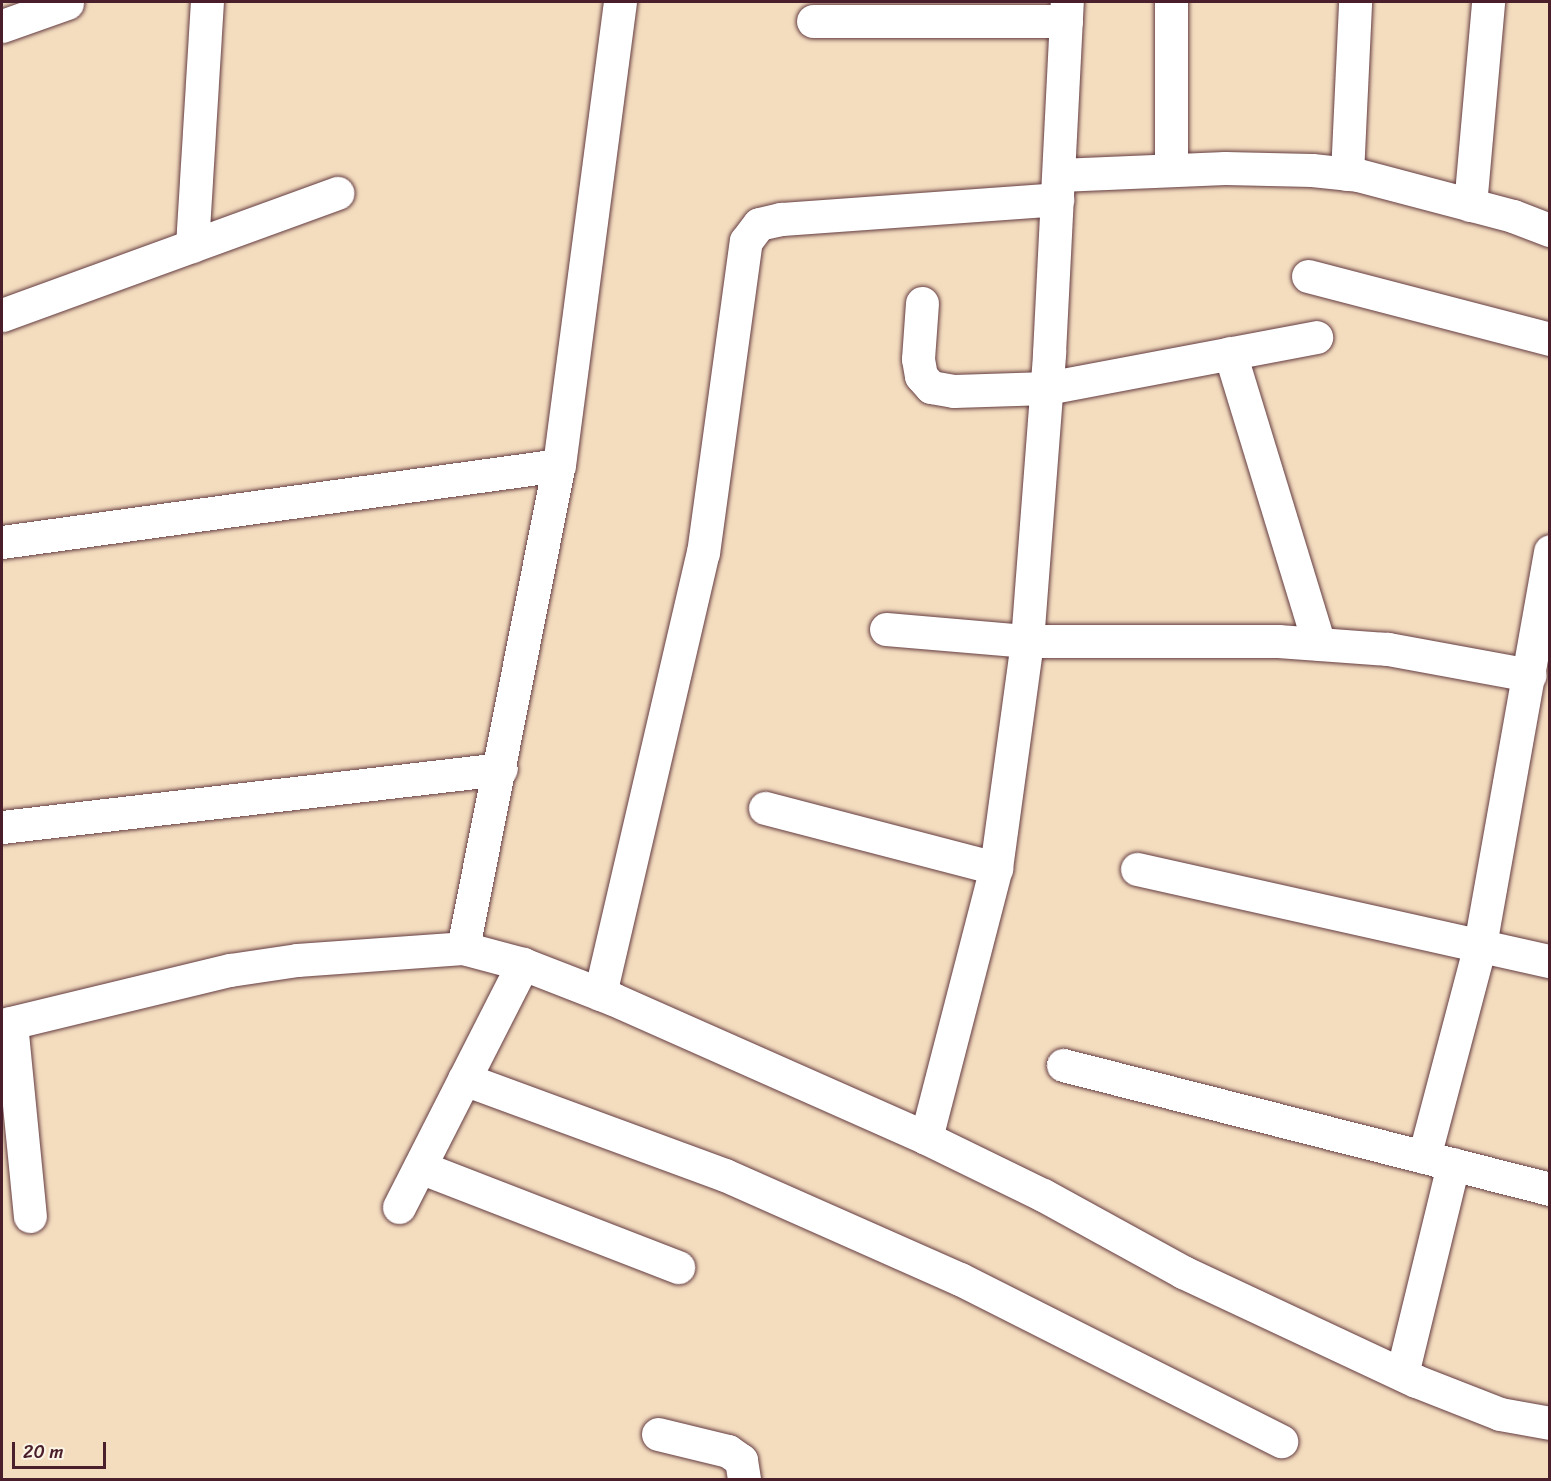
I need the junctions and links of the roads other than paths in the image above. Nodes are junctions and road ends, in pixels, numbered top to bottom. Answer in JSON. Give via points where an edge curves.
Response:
{"nodes":[{"id":1,"x":207,"y":2,"type":"edge"},
{"id":2,"x":620,"y":2,"type":"edge"},
{"id":3,"x":1171,"y":2,"type":"edge"},
{"id":4,"x":1355,"y":2,"type":"edge"},
{"id":5,"x":1488,"y":2,"type":"edge"},
{"id":6,"x":68,"y":3,"type":"dead end"},
{"id":7,"x":1067,"y":11,"type":"edge"},
{"id":8,"x":813,"y":21,"type":"dead end"},
{"id":9,"x":2,"y":26,"type":"edge"},
{"id":10,"x":1171,"y":170,"type":"junction"},
{"id":11,"x":1347,"y":174,"type":"junction"},
{"id":12,"x":1058,"y":187,"type":"junction"},
{"id":13,"x":338,"y":193,"type":"dead end"},
{"id":14,"x":1470,"y":205,"type":"junction"},
{"id":15,"x":1550,"y":230,"type":"edge"},
{"id":16,"x":192,"y":246,"type":"junction"},
{"id":17,"x":1308,"y":276,"type":"dead end"},
{"id":18,"x":922,"y":303,"type":"dead end"},
{"id":19,"x":2,"y":315,"type":"edge"},
{"id":20,"x":1316,"y":338,"type":"dead end"},
{"id":21,"x":1550,"y":339,"type":"edge"},
{"id":22,"x":1230,"y":353,"type":"junction"},
{"id":23,"x":1047,"y":388,"type":"junction"},
{"id":24,"x":559,"y":465,"type":"junction"},
{"id":25,"x":2,"y":542,"type":"edge"},
{"id":26,"x":1549,"y":561,"type":"edge"},
{"id":27,"x":886,"y":629,"type":"dead end"},
{"id":28,"x":1027,"y":641,"type":"junction"},
{"id":29,"x":1319,"y":644,"type":"junction"},
{"id":30,"x":1530,"y":675,"type":"junction"},
{"id":31,"x":501,"y":769,"type":"junction"},
{"id":32,"x":765,"y":808,"type":"dead end"},
{"id":33,"x":2,"y":827,"type":"edge"},
{"id":34,"x":996,"y":868,"type":"junction"},
{"id":35,"x":1137,"y":869,"type":"dead end"},
{"id":36,"x":1480,"y":945,"type":"junction"},
{"id":37,"x":463,"y":948,"type":"junction"},
{"id":38,"x":1550,"y":961,"type":"edge"},
{"id":39,"x":523,"y":964,"type":"junction"},
{"id":40,"x":600,"y":994,"type":"junction"},
{"id":41,"x":6,"y":1024,"type":"edge"},
{"id":42,"x":1063,"y":1065,"type":"dead end"},
{"id":43,"x":464,"y":1078,"type":"junction"},
{"id":44,"x":926,"y":1138,"type":"junction"},
{"id":45,"x":1438,"y":1161,"type":"junction"},
{"id":46,"x":420,"y":1167,"type":"junction"},
{"id":47,"x":1550,"y":1190,"type":"edge"},
{"id":48,"x":399,"y":1207,"type":"dead end"},
{"id":49,"x":30,"y":1216,"type":"dead end"},
{"id":50,"x":678,"y":1267,"type":"dead end"},
{"id":51,"x":1402,"y":1374,"type":"junction"},
{"id":52,"x":1550,"y":1423,"type":"edge"},
{"id":53,"x":658,"y":1434,"type":"dead end"},
{"id":54,"x":1281,"y":1441,"type":"dead end"},
{"id":55,"x":744,"y":1479,"type":"edge"}],
"edges":[{"from":1,"to":16,"type":"street"},
{"from":2,"to":24,"type":"street"},
{"from":3,"to":10,"type":"street"},
{"from":4,"to":11,"type":"street"},
{"from":5,"to":14,"type":"street"},
{"from":6,"to":9,"type":"street"},
{"from":7,"to":8,"type":"street"},
{"from":7,"to":12,"type":"street"},
{"from":10,"to":11,"type":"street","via":[[1312,170]]},
{"from":10,"to":12,"type":"street"},
{"from":11,"to":14,"type":"street"},
{"from":12,"to":23,"type":"street"},
{"from":12,"to":40,"type":"street","via":[[781,219],[759,224],[746,241],[703,553]]},
{"from":13,"to":16,"type":"street"},
{"from":14,"to":15,"type":"street"},
{"from":16,"to":19,"type":"street"},
{"from":17,"to":21,"type":"street"},
{"from":18,"to":23,"type":"street","via":[[918,359],[921,376],[931,387],[954,391]]},
{"from":20,"to":22,"type":"street"},
{"from":22,"to":23,"type":"street"},
{"from":22,"to":29,"type":"street"},
{"from":23,"to":28,"type":"street"},
{"from":24,"to":25,"type":"street"},
{"from":24,"to":31,"type":"street"},
{"from":26,"to":30,"type":"street"},
{"from":27,"to":28,"type":"street"},
{"from":28,"to":29,"type":"street"},
{"from":28,"to":34,"type":"street"},
{"from":29,"to":30,"type":"street","via":[[1388,649]]},
{"from":30,"to":36,"type":"street"},
{"from":31,"to":33,"type":"street"},
{"from":31,"to":37,"type":"street"},
{"from":32,"to":34,"type":"street"},
{"from":34,"to":44,"type":"street"},
{"from":35,"to":36,"type":"street"},
{"from":36,"to":38,"type":"street"},
{"from":36,"to":45,"type":"street"},
{"from":37,"to":39,"type":"street"},
{"from":37,"to":41,"type":"street","via":[[297,960],[230,970]]},
{"from":39,"to":40,"type":"street"},
{"from":39,"to":43,"type":"street"},
{"from":40,"to":44,"type":"street"},
{"from":41,"to":49,"type":"street"},
{"from":42,"to":45,"type":"street"},
{"from":43,"to":46,"type":"street"},
{"from":43,"to":54,"type":"street","via":[[724,1175],[960,1279]]},
{"from":44,"to":51,"type":"street","via":[[1043,1195],[1183,1272]]},
{"from":45,"to":47,"type":"street"},
{"from":45,"to":51,"type":"street"},
{"from":46,"to":48,"type":"street"},
{"from":46,"to":50,"type":"street"},
{"from":51,"to":52,"type":"street","via":[[1500,1414]]},
{"from":53,"to":55,"type":"street","via":[[728,1451],[741,1460]]}]}
